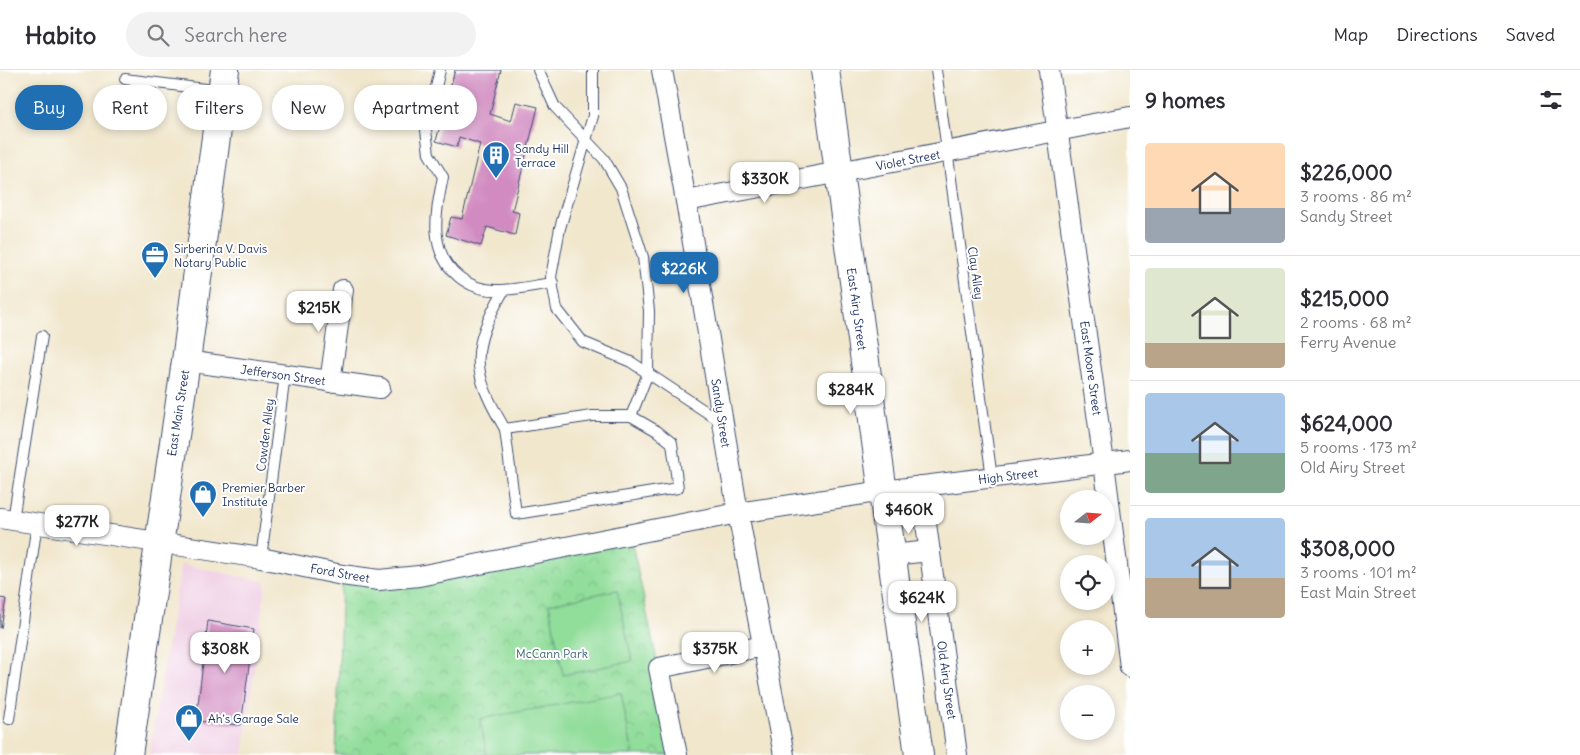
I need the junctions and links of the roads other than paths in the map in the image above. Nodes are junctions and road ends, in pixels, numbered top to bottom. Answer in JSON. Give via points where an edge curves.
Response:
{"nodes":[{"id":1,"x":440,"y":70,"type":"edge"},
{"id":2,"x":538,"y":70,"type":"edge"},
{"id":3,"x":593,"y":70,"type":"edge"},
{"id":4,"x":662,"y":70,"type":"edge"},
{"id":5,"x":825,"y":70,"type":"edge"},
{"id":6,"x":936,"y":70,"type":"edge"},
{"id":7,"x":1049,"y":70,"type":"edge"},
{"id":8,"x":125,"y":79,"type":"dead end"},
{"id":9,"x":223,"y":80,"type":"edge"},
{"id":10,"x":1130,"y":117,"type":"edge"},
{"id":11,"x":1058,"y":132,"type":"junction"},
{"id":12,"x":586,"y":139,"type":"junction"},
{"id":13,"x":947,"y":152,"type":"junction"},
{"id":14,"x":838,"y":173,"type":"junction"},
{"id":15,"x":686,"y":201,"type":"junction"},
{"id":16,"x":553,"y":283,"type":"junction"},
{"id":17,"x":343,"y":290,"type":"dead end"},
{"id":18,"x":504,"y":290,"type":"junction"},
{"id":19,"x":42,"y":336,"type":"dead end"},
{"id":20,"x":186,"y":361,"type":"junction"},
{"id":21,"x":648,"y":373,"type":"junction"},
{"id":22,"x":286,"y":375,"type":"junction"},
{"id":23,"x":330,"y":382,"type":"junction"},
{"id":24,"x":380,"y":388,"type":"dead end"},
{"id":25,"x":631,"y":416,"type":"junction"},
{"id":26,"x":723,"y":423,"type":"junction"},
{"id":27,"x":505,"y":429,"type":"junction"},
{"id":28,"x":1130,"y":460,"type":"edge"},
{"id":29,"x":1104,"y":463,"type":"junction"},
{"id":30,"x":992,"y":478,"type":"junction"},
{"id":31,"x":922,"y":486,"type":"junction"},
{"id":32,"x":883,"y":491,"type":"junction"},
{"id":33,"x":738,"y":513,"type":"junction"},
{"id":34,"x":6,"y":519,"type":"edge"},
{"id":35,"x":37,"y":523,"type":"junction"},
{"id":36,"x":159,"y":542,"type":"junction"},
{"id":37,"x":930,"y":551,"type":"junction"},
{"id":38,"x":891,"y":555,"type":"junction"},
{"id":39,"x":261,"y":558,"type":"junction"},
{"id":40,"x":763,"y":646,"type":"junction"},
{"id":41,"x":1130,"y":667,"type":"edge"},
{"id":42,"x":9,"y":719,"type":"dead end"},
{"id":43,"x":128,"y":755,"type":"edge"},
{"id":44,"x":676,"y":755,"type":"edge"},
{"id":45,"x":784,"y":755,"type":"edge"},
{"id":46,"x":919,"y":755,"type":"edge"},
{"id":47,"x":958,"y":755,"type":"edge"}],
"edges":[{"from":1,"to":18,"type":"lane","via":[[426,130],[429,154],[444,176],[438,204],[438,248],[448,268],[465,282],[483,289]]},
{"from":2,"to":12,"type":"lane","via":[[555,107]]},
{"from":3,"to":12,"type":"lane","via":[[593,116]]},
{"from":4,"to":15,"type":"street","name":"Sandy Street"},
{"from":5,"to":14,"type":"main road","name":"East Airy Street"},
{"from":6,"to":13,"type":"lane","name":"Clay Alley"},
{"from":7,"to":11,"type":"street","name":"East Moore Street"},
{"from":8,"to":9,"type":"lane"},
{"from":9,"to":20,"type":"main road","name":"East Main Street"},
{"from":10,"to":11,"type":"street","name":"Violet Street"},
{"from":11,"to":13,"type":"street","name":"Violet Street"},
{"from":11,"to":29,"type":"street","name":"East Moore Street"},
{"from":12,"to":16,"type":"lane","via":[[560,228],[551,277]]},
{"from":12,"to":21,"type":"lane","via":[[604,159],[621,188],[643,257],[649,311]]},
{"from":13,"to":14,"type":"street","name":"Violet Street"},
{"from":13,"to":30,"type":"lane","name":"Clay Alley"},
{"from":14,"to":15,"type":"street","name":"Violet Street"},
{"from":14,"to":32,"type":"main road","name":"East Airy Street"},
{"from":15,"to":26,"type":"street","name":"Sandy Street"},
{"from":16,"to":18,"type":"lane"},
{"from":16,"to":21,"type":"lane","via":[[557,310],[583,342],[631,362]]},
{"from":17,"to":23,"type":"street"},
{"from":18,"to":27,"type":"lane","via":[[483,330],[478,366],[483,388]]},
{"from":19,"to":34,"type":"lane"},
{"from":20,"to":22,"type":"street","name":"Jefferson Street"},
{"from":20,"to":36,"type":"main road","name":"East Main Street"},
{"from":21,"to":25,"type":"lane"},
{"from":21,"to":26,"type":"lane"},
{"from":22,"to":23,"type":"street","name":"Jefferson Street"},
{"from":22,"to":39,"type":"lane","name":"Cowden Alley"},
{"from":23,"to":24,"type":"street","name":"Jefferson Street"},
{"from":25,"to":27,"type":"lane","via":[[592,416]]},
{"from":25,"to":27,"type":"lane","via":[[672,443],[678,488],[516,514]]},
{"from":26,"to":33,"type":"street","name":"Sandy Street"},
{"from":28,"to":29,"type":"street","name":"High Street"},
{"from":29,"to":30,"type":"street","name":"High Street"},
{"from":29,"to":41,"type":"street","name":"East Moore Street"},
{"from":30,"to":31,"type":"street","name":"High Street"},
{"from":31,"to":32,"type":"street","name":"High Street"},
{"from":31,"to":37,"type":"street","name":"Old Airy Street"},
{"from":32,"to":33,"type":"street","name":"High Street"},
{"from":32,"to":38,"type":"main road","name":"East Airy Street"},
{"from":33,"to":39,"type":"street","name":"Ford Street","via":[[419,576],[379,580]]},
{"from":33,"to":40,"type":"street","name":"Sandy Street"},
{"from":34,"to":35,"type":"street","name":"Ford Street"},
{"from":35,"to":36,"type":"street","name":"Ford Street"},
{"from":35,"to":42,"type":"lane"},
{"from":36,"to":39,"type":"street","name":"Ford Street"},
{"from":36,"to":43,"type":"main road","name":"East Main Street"},
{"from":37,"to":38,"type":"street"},
{"from":37,"to":47,"type":"street","name":"Old Airy Street"},
{"from":38,"to":46,"type":"main road","name":"East Airy Street"},
{"from":40,"to":44,"type":"street","via":[[659,668]]},
{"from":40,"to":45,"type":"street","name":"Sandy Street"}]}
